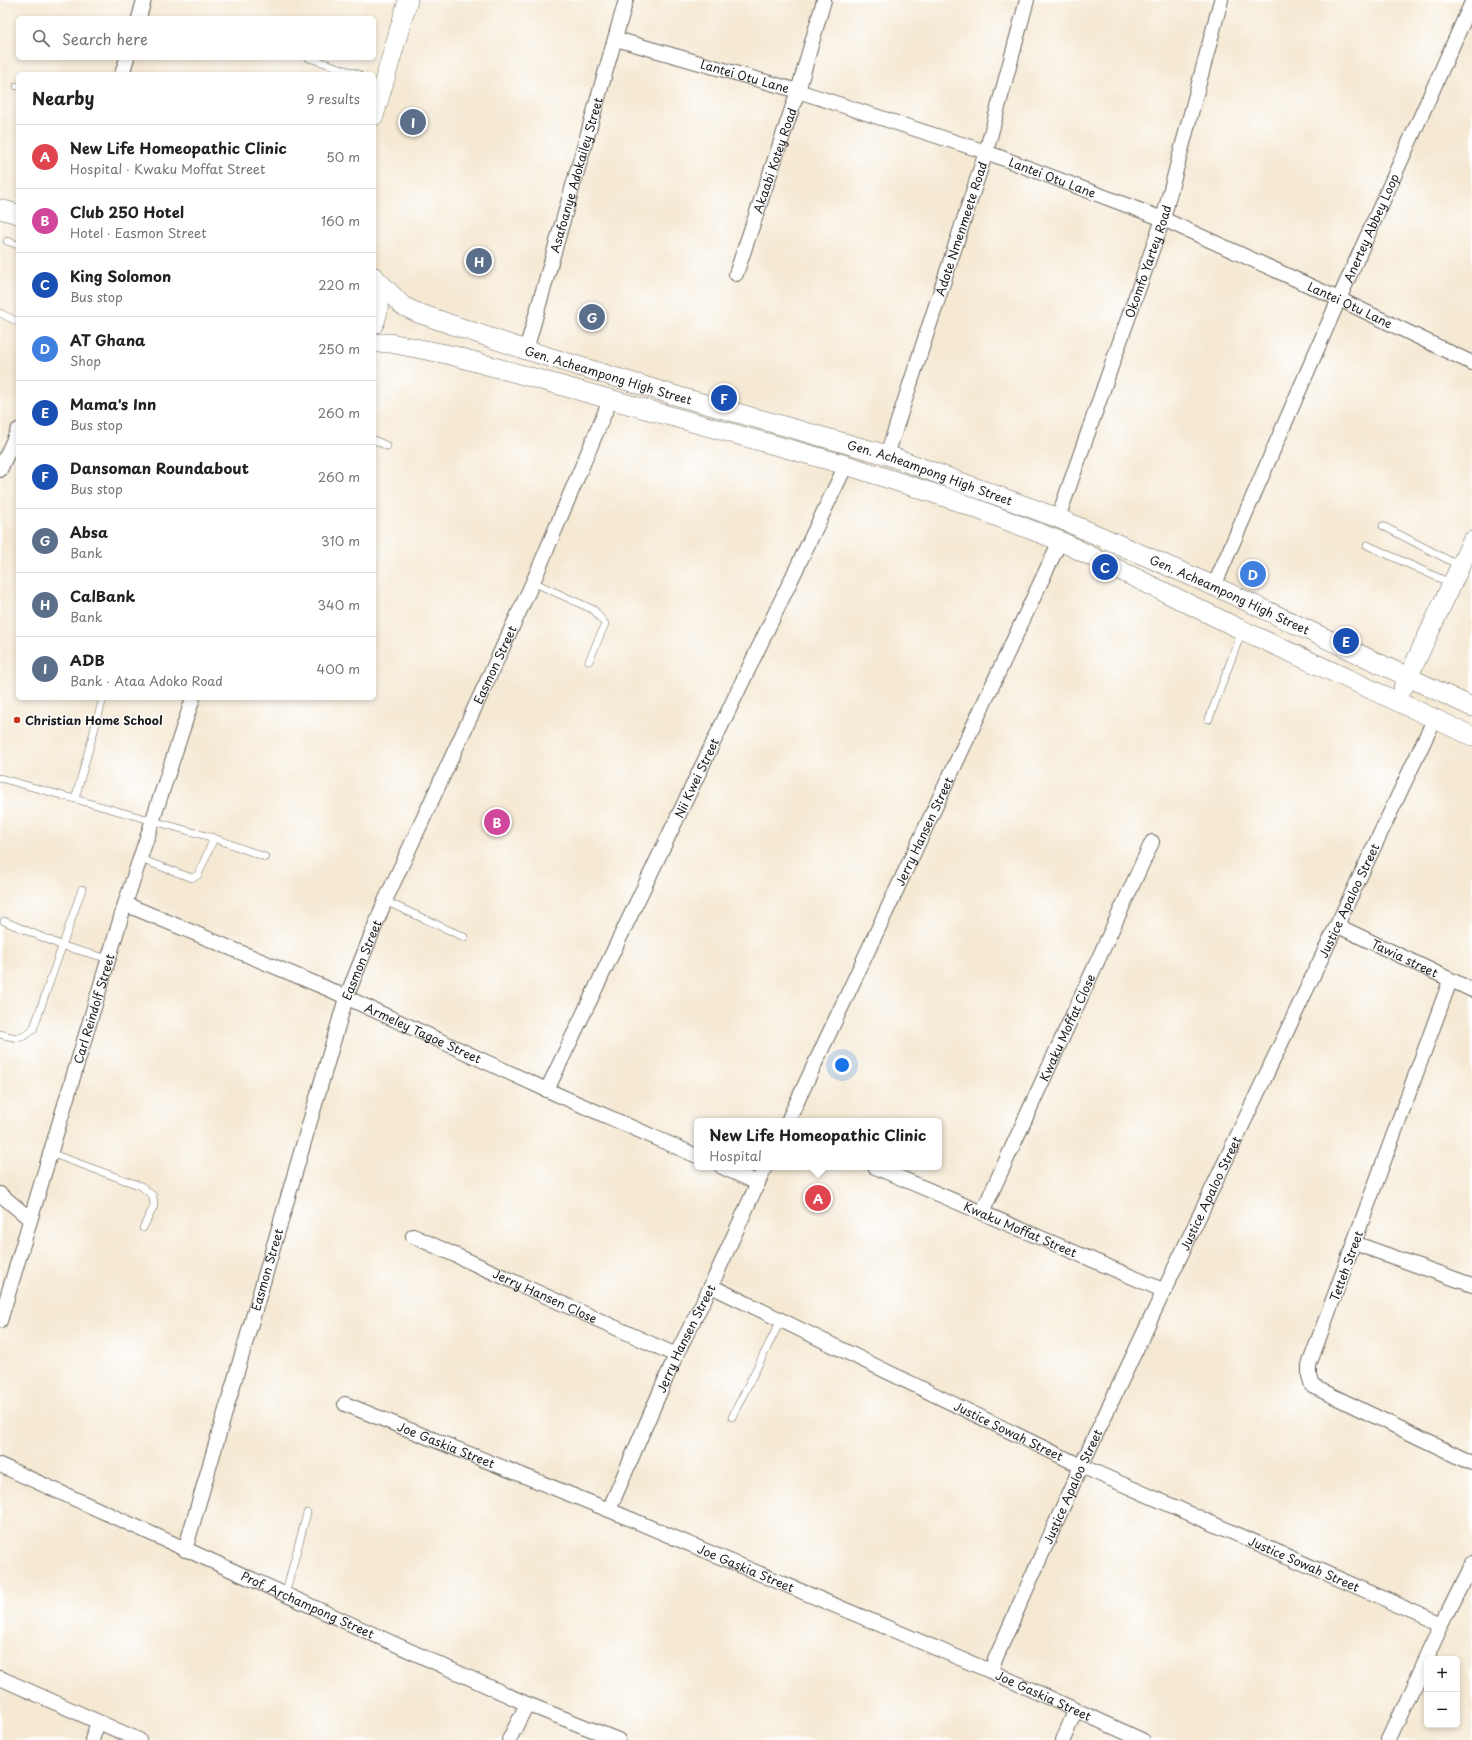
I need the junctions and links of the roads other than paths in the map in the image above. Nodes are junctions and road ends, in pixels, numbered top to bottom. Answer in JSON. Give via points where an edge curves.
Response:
{"nodes":[{"id":1,"x":144,"y":0,"type":"edge"},
{"id":2,"x":408,"y":0,"type":"edge"},
{"id":3,"x":626,"y":0,"type":"edge"},
{"id":4,"x":824,"y":0,"type":"edge"},
{"id":5,"x":1027,"y":0,"type":"edge"},
{"id":6,"x":1221,"y":0,"type":"edge"},
{"id":7,"x":1472,"y":2,"type":"edge"},
{"id":8,"x":140,"y":16,"type":"edge"},
{"id":9,"x":616,"y":39,"type":"junction"},
{"id":10,"x":126,"y":60,"type":"edge"},
{"id":11,"x":315,"y":60,"type":"edge"},
{"id":12,"x":123,"y":72,"type":"edge"},
{"id":13,"x":352,"y":72,"type":"edge"},
{"id":14,"x":379,"y":81,"type":"edge"},
{"id":15,"x":798,"y":91,"type":"junction"},
{"id":16,"x":376,"y":102,"type":"edge"},
{"id":17,"x":986,"y":152,"type":"junction"},
{"id":18,"x":0,"y":209,"type":"edge"},
{"id":19,"x":16,"y":213,"type":"edge"},
{"id":20,"x":1163,"y":219,"type":"junction"},
{"id":21,"x":7,"y":241,"type":"dead end"},
{"id":22,"x":16,"y":244,"type":"edge"},
{"id":23,"x":736,"y":274,"type":"dead end"},
{"id":24,"x":376,"y":278,"type":"edge"},
{"id":25,"x":376,"y":281,"type":"edge"},
{"id":26,"x":1339,"y":299,"type":"junction"},
{"id":27,"x":0,"y":313,"type":"edge"},
{"id":28,"x":376,"y":320,"type":"edge"},
{"id":29,"x":16,"y":321,"type":"edge"},
{"id":30,"x":376,"y":343,"type":"edge"},
{"id":31,"x":526,"y":350,"type":"junction"},
{"id":32,"x":1472,"y":363,"type":"edge"},
{"id":33,"x":611,"y":398,"type":"junction"},
{"id":34,"x":16,"y":434,"type":"edge"},
{"id":35,"x":376,"y":441,"type":"edge"},
{"id":36,"x":387,"y":446,"type":"dead end"},
{"id":37,"x":887,"y":455,"type":"junction"},
{"id":38,"x":846,"y":465,"type":"junction"},
{"id":39,"x":0,"y":470,"type":"edge"},
{"id":40,"x":1058,"y":518,"type":"junction"},
{"id":41,"x":1383,"y":526,"type":"dead end"},
{"id":42,"x":1060,"y":541,"type":"junction"},
{"id":43,"x":1472,"y":541,"type":"edge"},
{"id":44,"x":1367,"y":545,"type":"dead end"},
{"id":45,"x":1460,"y":566,"type":"junction"},
{"id":46,"x":533,"y":582,"type":"junction"},
{"id":47,"x":1452,"y":584,"type":"junction"},
{"id":48,"x":1214,"y":586,"type":"junction"},
{"id":49,"x":1242,"y":630,"type":"junction"},
{"id":50,"x":589,"y":661,"type":"dead end"},
{"id":51,"x":1409,"y":677,"type":"junction"},
{"id":52,"x":192,"y":700,"type":"edge"},
{"id":53,"x":1397,"y":700,"type":"junction"},
{"id":54,"x":102,"y":702,"type":"dead end"},
{"id":55,"x":1472,"y":707,"type":"edge"},
{"id":56,"x":1435,"y":718,"type":"junction"},
{"id":57,"x":1209,"y":719,"type":"dead end"},
{"id":58,"x":1472,"y":736,"type":"edge"},
{"id":59,"x":0,"y":778,"type":"edge"},
{"id":60,"x":75,"y":799,"type":"junction"},
{"id":61,"x":153,"y":821,"type":"junction"},
{"id":62,"x":214,"y":838,"type":"junction"},
{"id":63,"x":1152,"y":842,"type":"dead end"},
{"id":64,"x":266,"y":857,"type":"dead end"},
{"id":65,"x":140,"y":859,"type":"junction"},
{"id":66,"x":82,"y":890,"type":"dead end"},
{"id":67,"x":385,"y":901,"type":"junction"},
{"id":68,"x":125,"y":904,"type":"junction"},
{"id":69,"x":4,"y":921,"type":"dead end"},
{"id":70,"x":1338,"y":926,"type":"junction"},
{"id":71,"x":464,"y":937,"type":"dead end"},
{"id":72,"x":63,"y":946,"type":"junction"},
{"id":73,"x":109,"y":959,"type":"junction"},
{"id":74,"x":1450,"y":981,"type":"junction"},
{"id":75,"x":1472,"y":990,"type":"edge"},
{"id":76,"x":346,"y":998,"type":"junction"},
{"id":77,"x":0,"y":1034,"type":"edge"},
{"id":78,"x":547,"y":1090,"type":"junction"},
{"id":79,"x":789,"y":1118,"type":"edge"},
{"id":80,"x":50,"y":1153,"type":"junction"},
{"id":81,"x":694,"y":1155,"type":"edge"},
{"id":82,"x":729,"y":1170,"type":"edge"},
{"id":83,"x":764,"y":1170,"type":"edge"},
{"id":84,"x":882,"y":1170,"type":"edge"},
{"id":85,"x":758,"y":1182,"type":"junction"},
{"id":86,"x":0,"y":1194,"type":"edge"},
{"id":87,"x":982,"y":1213,"type":"junction"},
{"id":88,"x":30,"y":1220,"type":"junction"},
{"id":89,"x":143,"y":1228,"type":"dead end"},
{"id":90,"x":413,"y":1236,"type":"dead end"},
{"id":91,"x":1354,"y":1243,"type":"junction"},
{"id":92,"x":1472,"y":1285,"type":"edge"},
{"id":93,"x":711,"y":1286,"type":"junction"},
{"id":94,"x":1164,"y":1291,"type":"junction"},
{"id":95,"x":781,"y":1320,"type":"junction"},
{"id":96,"x":0,"y":1322,"type":"edge"},
{"id":97,"x":676,"y":1355,"type":"junction"},
{"id":98,"x":345,"y":1404,"type":"dead end"},
{"id":99,"x":732,"y":1417,"type":"dead end"},
{"id":100,"x":1472,"y":1463,"type":"edge"},
{"id":101,"x":0,"y":1465,"type":"edge"},
{"id":102,"x":1081,"y":1466,"type":"junction"},
{"id":103,"x":609,"y":1510,"type":"junction"},
{"id":104,"x":307,"y":1513,"type":"dead end"},
{"id":105,"x":185,"y":1550,"type":"junction"},
{"id":106,"x":1472,"y":1562,"type":"edge"},
{"id":107,"x":285,"y":1595,"type":"junction"},
{"id":108,"x":1442,"y":1624,"type":"junction"},
{"id":109,"x":990,"y":1670,"type":"junction"},
{"id":110,"x":0,"y":1678,"type":"edge"},
{"id":111,"x":527,"y":1704,"type":"junction"},
{"id":112,"x":1075,"y":1711,"type":"junction"},
{"id":113,"x":98,"y":1722,"type":"junction"},
{"id":114,"x":92,"y":1740,"type":"edge"},
{"id":115,"x":139,"y":1740,"type":"edge"},
{"id":116,"x":509,"y":1740,"type":"edge"},
{"id":117,"x":618,"y":1740,"type":"edge"},
{"id":118,"x":1063,"y":1740,"type":"edge"},
{"id":119,"x":1142,"y":1740,"type":"edge"},
{"id":120,"x":1389,"y":1740,"type":"edge"}],
"edges":[{"from":1,"to":8,"type":"street"},
{"from":2,"to":14,"type":"main road"},
{"from":3,"to":9,"type":"street","name":"Asafoanye Adokailey Street"},
{"from":4,"to":15,"type":"street","name":"Akaabi Kotey Road"},
{"from":5,"to":17,"type":"street","name":"Adote Nmenmeete Road"},
{"from":6,"to":20,"type":"street","name":"Okomfo Yartey Road"},
{"from":7,"to":26,"type":"street","name":"Anertey Abbey Loop"},
{"from":9,"to":15,"type":"street","name":"Lantei Otu Lane"},
{"from":9,"to":31,"type":"street","name":"Asafoanye Adokailey Street"},
{"from":10,"to":12,"type":"street"},
{"from":11,"to":13,"type":"lane"},
{"from":14,"to":16,"type":"main road"},
{"from":15,"to":17,"type":"street","name":"Lantei Otu Lane"},
{"from":15,"to":23,"type":"street","name":"Akaabi Kotey Road"},
{"from":17,"to":20,"type":"street","name":"Lantei Otu Lane"},
{"from":17,"to":37,"type":"street","name":"Adote Nmenmeete Road"},
{"from":18,"to":19,"type":"main road"},
{"from":20,"to":26,"type":"street","name":"Lantei Otu Lane"},
{"from":20,"to":40,"type":"street","name":"Okomfo Yartey Road"},
{"from":21,"to":22,"type":"lane"},
{"from":24,"to":31,"type":"main road","name":"Gen. Acheampong High Street","via":[[403,306]]},
{"from":25,"to":28,"type":"main road","via":[[380,297]]},
{"from":26,"to":32,"type":"street","name":"Lantei Otu Lane"},
{"from":26,"to":48,"type":"street","name":"Anertey Abbey Loop"},
{"from":27,"to":29,"type":"lane"},
{"from":30,"to":33,"type":"main road","name":"Gen. Acheampong High Street","via":[[390,343],[451,355]]},
{"from":31,"to":37,"type":"main road","name":"Gen. Acheampong High Street"},
{"from":33,"to":38,"type":"main road","name":"Gen. Acheampong High Street"},
{"from":33,"to":46,"type":"street","name":"Easmon Street"},
{"from":34,"to":39,"type":"street"},
{"from":35,"to":36,"type":"lane"},
{"from":37,"to":40,"type":"main road","name":"Gen. Acheampong High Street"},
{"from":38,"to":42,"type":"main road","name":"Gen. Acheampong High Street","via":[[950,499]]},
{"from":38,"to":78,"type":"street","name":"Nii Kwei Street"},
{"from":40,"to":48,"type":"main road","name":"Gen. Acheampong High Street"},
{"from":41,"to":45,"type":"lane"},
{"from":42,"to":49,"type":"main road","name":"Gen. Acheampong High Street"},
{"from":42,"to":79,"type":"street","name":"Jerry Hansen Street"},
{"from":43,"to":45,"type":"main road"},
{"from":44,"to":47,"type":"lane"},
{"from":45,"to":47,"type":"main road"},
{"from":46,"to":50,"type":"lane","via":[[594,610],[601,618],[605,624]]},
{"from":46,"to":67,"type":"street","name":"Easmon Street"},
{"from":47,"to":51,"type":"main road"},
{"from":48,"to":51,"type":"main road","name":"Gen. Acheampong High Street"},
{"from":49,"to":53,"type":"main road","name":"Gen. Acheampong High Street"},
{"from":49,"to":57,"type":"lane"},
{"from":51,"to":53,"type":"main road"},
{"from":51,"to":55,"type":"main road","name":"Gen. Acheampong High Street"},
{"from":52,"to":61,"type":"street","name":"Carl Reindolf Street"},
{"from":53,"to":56,"type":"main road","name":"Gen. Acheampong High Street"},
{"from":54,"to":60,"type":"lane"},
{"from":56,"to":58,"type":"main road","name":"Gen. Acheampong High Street"},
{"from":56,"to":70,"type":"street","name":"Justice Apaloo Street"},
{"from":59,"to":60,"type":"lane"},
{"from":60,"to":61,"type":"lane"},
{"from":61,"to":62,"type":"lane"},
{"from":61,"to":65,"type":"street","name":"Carl Reindolf Street"},
{"from":62,"to":64,"type":"lane"},
{"from":62,"to":65,"type":"lane","via":[[198,875],[192,878]]},
{"from":63,"to":87,"type":"street","name":"Kwaku Moffat Close"},
{"from":65,"to":68,"type":"street","name":"Carl Reindolf Street"},
{"from":66,"to":72,"type":"lane"},
{"from":67,"to":71,"type":"lane"},
{"from":67,"to":76,"type":"street","name":"Easmon Street"},
{"from":68,"to":73,"type":"street","name":"Carl Reindolf Street"},
{"from":68,"to":76,"type":"street","name":"Armeley Tagoe Street"},
{"from":69,"to":72,"type":"lane"},
{"from":70,"to":74,"type":"street","name":"Tawia street"},
{"from":70,"to":94,"type":"street","name":"Justice Apaloo Street"},
{"from":72,"to":73,"type":"lane"},
{"from":72,"to":77,"type":"lane","via":[[33,1030],[18,1038]]},
{"from":73,"to":80,"type":"street","name":"Carl Reindolf Street"},
{"from":74,"to":75,"type":"street","name":"Tawia street"},
{"from":74,"to":91,"type":"street","name":"Tetteh Street"},
{"from":76,"to":78,"type":"street","name":"Armeley Tagoe Street"},
{"from":76,"to":105,"type":"street","name":"Easmon Street"},
{"from":78,"to":81,"type":"street","name":"Armeley Tagoe Street"},
{"from":80,"to":88,"type":"street","name":"Carl Reindolf Street"},
{"from":80,"to":89,"type":"lane","via":[[141,1186],[148,1191],[153,1196],[154,1206]]},
{"from":82,"to":85,"type":"street"},
{"from":83,"to":85,"type":"street","name":"Jerry Hansen Street"},
{"from":84,"to":87,"type":"street","name":"Kwaku Moffat Street"},
{"from":85,"to":93,"type":"street","name":"Jerry Hansen Street"},
{"from":86,"to":88,"type":"street"},
{"from":87,"to":94,"type":"street","name":"Kwaku Moffat Street"},
{"from":88,"to":96,"type":"street","name":"Carl Reindolf Street"},
{"from":90,"to":97,"type":"street","name":"Jerry Hansen Close"},
{"from":91,"to":92,"type":"street"},
{"from":91,"to":100,"type":"street","name":"Tetteh Street","via":[[1309,1365],[1308,1376],[1312,1386]]},
{"from":93,"to":95,"type":"street","name":"Justice Sowah Street"},
{"from":93,"to":97,"type":"street","name":"Jerry Hansen Street"},
{"from":94,"to":102,"type":"street","name":"Justice Apaloo Street"},
{"from":95,"to":99,"type":"lane"},
{"from":95,"to":102,"type":"street","name":"Justice Sowah Street"},
{"from":97,"to":103,"type":"street","name":"Jerry Hansen Street"},
{"from":98,"to":103,"type":"street","name":"Joe Gaskia Street"},
{"from":101,"to":105,"type":"street","name":"Prof. Archampong Street"},
{"from":102,"to":108,"type":"street","name":"Justice Sowah Street"},
{"from":102,"to":109,"type":"street","name":"Justice Apaloo Street"},
{"from":103,"to":109,"type":"street","name":"Joe Gaskia Street"},
{"from":104,"to":107,"type":"lane"},
{"from":105,"to":107,"type":"street","name":"Prof. Archampong Street"},
{"from":106,"to":108,"type":"street"},
{"from":107,"to":111,"type":"street","name":"Prof. Archampong Street"},
{"from":108,"to":120,"type":"street"},
{"from":109,"to":112,"type":"street","name":"Joe Gaskia Street"},
{"from":110,"to":113,"type":"street"},
{"from":111,"to":116,"type":"street"},
{"from":111,"to":117,"type":"street","name":"Prof. Archampong Street"},
{"from":112,"to":118,"type":"street"},
{"from":112,"to":119,"type":"street","name":"Joe Gaskia Street"},
{"from":113,"to":114,"type":"street"},
{"from":113,"to":115,"type":"street"}]}
